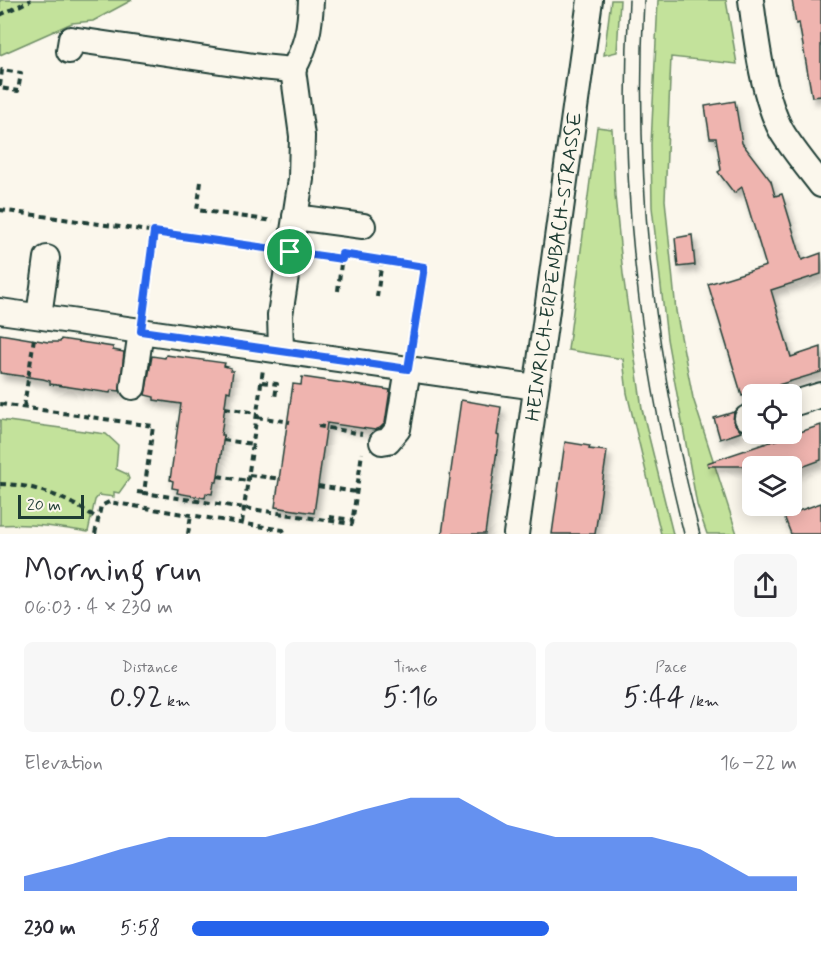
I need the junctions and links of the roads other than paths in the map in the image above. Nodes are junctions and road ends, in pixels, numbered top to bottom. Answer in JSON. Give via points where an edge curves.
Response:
{"nodes":[{"id":1,"x":311,"y":0,"type":"edge"},
{"id":2,"x":590,"y":0,"type":"edge"},
{"id":3,"x":751,"y":0,"type":"edge"},
{"id":4,"x":69,"y":51,"type":"dead end"},
{"id":5,"x":293,"y":70,"type":"junction"},
{"id":6,"x":821,"y":185,"type":"edge"},
{"id":7,"x":295,"y":221,"type":"junction"},
{"id":8,"x":363,"y":226,"type":"dead end"},
{"id":9,"x":47,"y":258,"type":"dead end"},
{"id":10,"x":0,"y":310,"type":"edge"},
{"id":11,"x":38,"y":316,"type":"junction"},
{"id":12,"x":141,"y":331,"type":"junction"},
{"id":13,"x":273,"y":349,"type":"junction"},
{"id":14,"x":408,"y":369,"type":"junction"},
{"id":15,"x":133,"y":387,"type":"dead end"},
{"id":16,"x":536,"y":387,"type":"junction"},
{"id":17,"x":821,"y":395,"type":"edge"},
{"id":18,"x":802,"y":401,"type":"edge"},
{"id":19,"x":369,"y":445,"type":"road end"},
{"id":20,"x":516,"y":534,"type":"edge"}],
"edges":[{"from":1,"to":5,"type":"street","via":[[309,33]]},
{"from":2,"to":16,"type":"street","name":"HEINRICH-ERPENBACH-STRASSE"},
{"from":3,"to":6,"type":"street","via":[[755,34],[776,119]]},
{"from":4,"to":5,"type":"street","via":[[71,39]]},
{"from":5,"to":7,"type":"street","via":[[302,136]]},
{"from":7,"to":8,"type":"street"},
{"from":7,"to":13,"type":"street"},
{"from":9,"to":11,"type":"street"},
{"from":10,"to":11,"type":"street"},
{"from":11,"to":12,"type":"street"},
{"from":12,"to":13,"type":"street"},
{"from":12,"to":15,"type":"street"},
{"from":13,"to":14,"type":"street"},
{"from":14,"to":16,"type":"street"},
{"from":14,"to":19,"type":"street","via":[[398,429],[388,441]]},
{"from":16,"to":20,"type":"street","name":"HEINRICH-ERPENBACH-STRASSE"},
{"from":17,"to":18,"type":"street"}]}
